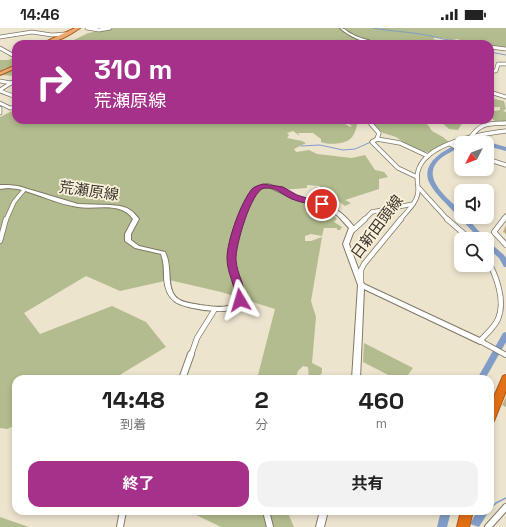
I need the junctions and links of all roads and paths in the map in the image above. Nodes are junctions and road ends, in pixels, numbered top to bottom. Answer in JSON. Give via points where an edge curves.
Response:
{"nodes":[{"id":1,"x":78,"y":28,"type":"edge"},
{"id":2,"x":87,"y":28,"type":"edge"},
{"id":3,"x":110,"y":28,"type":"edge"},
{"id":4,"x":342,"y":28,"type":"edge"},
{"id":5,"x":69,"y":34,"type":"junction"},
{"id":6,"x":0,"y":37,"type":"edge"},
{"id":7,"x":53,"y":40,"type":"edge"},
{"id":8,"x":367,"y":40,"type":"edge"},
{"id":9,"x":0,"y":48,"type":"edge"},
{"id":10,"x":494,"y":48,"type":"edge"},
{"id":11,"x":506,"y":49,"type":"edge"},
{"id":12,"x":12,"y":55,"type":"edge"},
{"id":13,"x":506,"y":64,"type":"edge"},
{"id":14,"x":12,"y":68,"type":"edge"},
{"id":15,"x":494,"y":71,"type":"edge"},
{"id":16,"x":0,"y":74,"type":"edge"},
{"id":17,"x":0,"y":81,"type":"edge"},
{"id":18,"x":11,"y":83,"type":"joint"},
{"id":19,"x":0,"y":90,"type":"edge"},
{"id":20,"x":494,"y":93,"type":"edge"},
{"id":21,"x":12,"y":95,"type":"edge"},
{"id":22,"x":506,"y":97,"type":"edge"},
{"id":23,"x":0,"y":103,"type":"edge"},
{"id":24,"x":0,"y":108,"type":"edge"},
{"id":25,"x":12,"y":108,"type":"edge"},
{"id":26,"x":0,"y":113,"type":"edge"},
{"id":27,"x":506,"y":123,"type":"edge"},
{"id":28,"x":371,"y":124,"type":"edge"},
{"id":29,"x":484,"y":124,"type":"edge"},
{"id":30,"x":494,"y":124,"type":"edge"},
{"id":31,"x":506,"y":131,"type":"edge"},
{"id":32,"x":472,"y":136,"type":"edge"},
{"id":33,"x":477,"y":136,"type":"edge"},
{"id":34,"x":377,"y":139,"type":"junction"},
{"id":35,"x":454,"y":144,"type":"edge"},
{"id":36,"x":451,"y":145,"type":"junction"},
{"id":37,"x":454,"y":146,"type":"edge"},
{"id":38,"x":428,"y":156,"type":"junction"},
{"id":39,"x":494,"y":161,"type":"edge"},
{"id":40,"x":506,"y":165,"type":"edge"},
{"id":41,"x":417,"y":176,"type":"junction"},
{"id":42,"x":0,"y":187,"type":"edge"},
{"id":43,"x":419,"y":188,"type":"junction"},
{"id":44,"x":24,"y":190,"type":"junction"},
{"id":45,"x":413,"y":204,"type":"junction"},
{"id":46,"x":506,"y":216,"type":"edge"},
{"id":47,"x":353,"y":230,"type":"junction"},
{"id":48,"x":463,"y":232,"type":"edge"},
{"id":49,"x":0,"y":241,"type":"edge"},
{"id":50,"x":506,"y":245,"type":"edge"},
{"id":51,"x":492,"y":272,"type":"edge"},
{"id":52,"x":361,"y":285,"type":"junction"},
{"id":53,"x":215,"y":309,"type":"junction"},
{"id":54,"x":481,"y":341,"type":"junction"},
{"id":55,"x":506,"y":355,"type":"edge"},
{"id":56,"x":183,"y":375,"type":"edge"},
{"id":57,"x":356,"y":375,"type":"edge"},
{"id":58,"x":506,"y":379,"type":"edge"},
{"id":59,"x":494,"y":408,"type":"edge"},
{"id":60,"x":506,"y":507,"type":"edge"},
{"id":61,"x":122,"y":515,"type":"edge"},
{"id":62,"x":267,"y":515,"type":"edge"},
{"id":63,"x":323,"y":515,"type":"edge"},
{"id":64,"x":466,"y":515,"type":"edge"},
{"id":65,"x":120,"y":527,"type":"edge"},
{"id":66,"x":270,"y":527,"type":"edge"},
{"id":67,"x":320,"y":527,"type":"edge"},
{"id":68,"x":463,"y":527,"type":"edge"},
{"id":69,"x":488,"y":527,"type":"edge"}],
"edges":[{"from":1,"to":5,"type":"main road"},
{"from":2,"to":3,"type":"street"},
{"from":4,"to":8,"type":"street","via":[[348,35]]},
{"from":5,"to":6,"type":"street","via":[[32,32]]},
{"from":5,"to":7,"type":"main road"},
{"from":9,"to":12,"type":"street"},
{"from":10,"to":11,"type":"street"},
{"from":13,"to":15,"type":"street","via":[[498,64]]},
{"from":14,"to":16,"type":"main road"},
{"from":17,"to":18,"type":"street"},
{"from":18,"to":19,"type":"street"},
{"from":19,"to":21,"type":"street"},
{"from":20,"to":22,"type":"street"},
{"from":23,"to":25,"type":"street"},
{"from":24,"to":26,"type":"street"},
{"from":27,"to":30,"type":"street"},
{"from":28,"to":34,"type":"street","via":[[379,133]]},
{"from":29,"to":32,"type":"street","via":[[476,128]]},
{"from":31,"to":33,"type":"street"},
{"from":34,"to":38,"type":"street","via":[[400,143]]},
{"from":34,"to":41,"type":"street","via":[[372,142],[395,166],[408,175]]},
{"from":35,"to":36,"type":"street"},
{"from":36,"to":37,"type":"street"},
{"from":36,"to":38,"type":"street"},
{"from":38,"to":41,"type":"street","via":[[420,164]]},
{"from":39,"to":40,"type":"street"},
{"from":41,"to":43,"type":"street","name":"日新田頭線"},
{"from":42,"to":44,"type":"street","name":"荒瀬原線","via":[[11,186]]},
{"from":43,"to":45,"type":"street","name":"日新田頭線"},
{"from":43,"to":48,"type":"street"},
{"from":44,"to":49,"type":"street","via":[[12,203],[6,215]]},
{"from":44,"to":53,"type":"street","name":"荒瀬原線","via":[[72,204],[119,208],[130,212],[136,219],[128,234],[128,241],[137,247],[162,253],[166,258],[168,285],[175,300]]},
{"from":45,"to":47,"type":"street","via":[[372,212]]},
{"from":45,"to":52,"type":"street","name":"日新田頭線","via":[[364,264],[361,270]]},
{"from":46,"to":50,"type":"street","via":[[494,232]]},
{"from":47,"to":52,"type":"street","via":[[346,244]]},
{"from":47,"to":53,"type":"street","name":"荒瀬原線","via":[[349,223],[322,204],[294,197],[273,186],[256,189],[247,203],[232,247],[233,272],[241,296],[235,305]]},
{"from":51,"to":54,"type":"street","via":[[498,286],[500,309],[498,318]]},
{"from":52,"to":54,"type":"street"},
{"from":52,"to":57,"type":"street","name":"日新田頭線"},
{"from":53,"to":56,"type":"street","via":[[197,338]]},
{"from":54,"to":55,"type":"street"},
{"from":58,"to":59,"type":"highway"},
{"from":60,"to":69,"type":"street"},
{"from":61,"to":65,"type":"street"},
{"from":62,"to":66,"type":"street"},
{"from":63,"to":67,"type":"street"},
{"from":64,"to":68,"type":"highway"}]}
